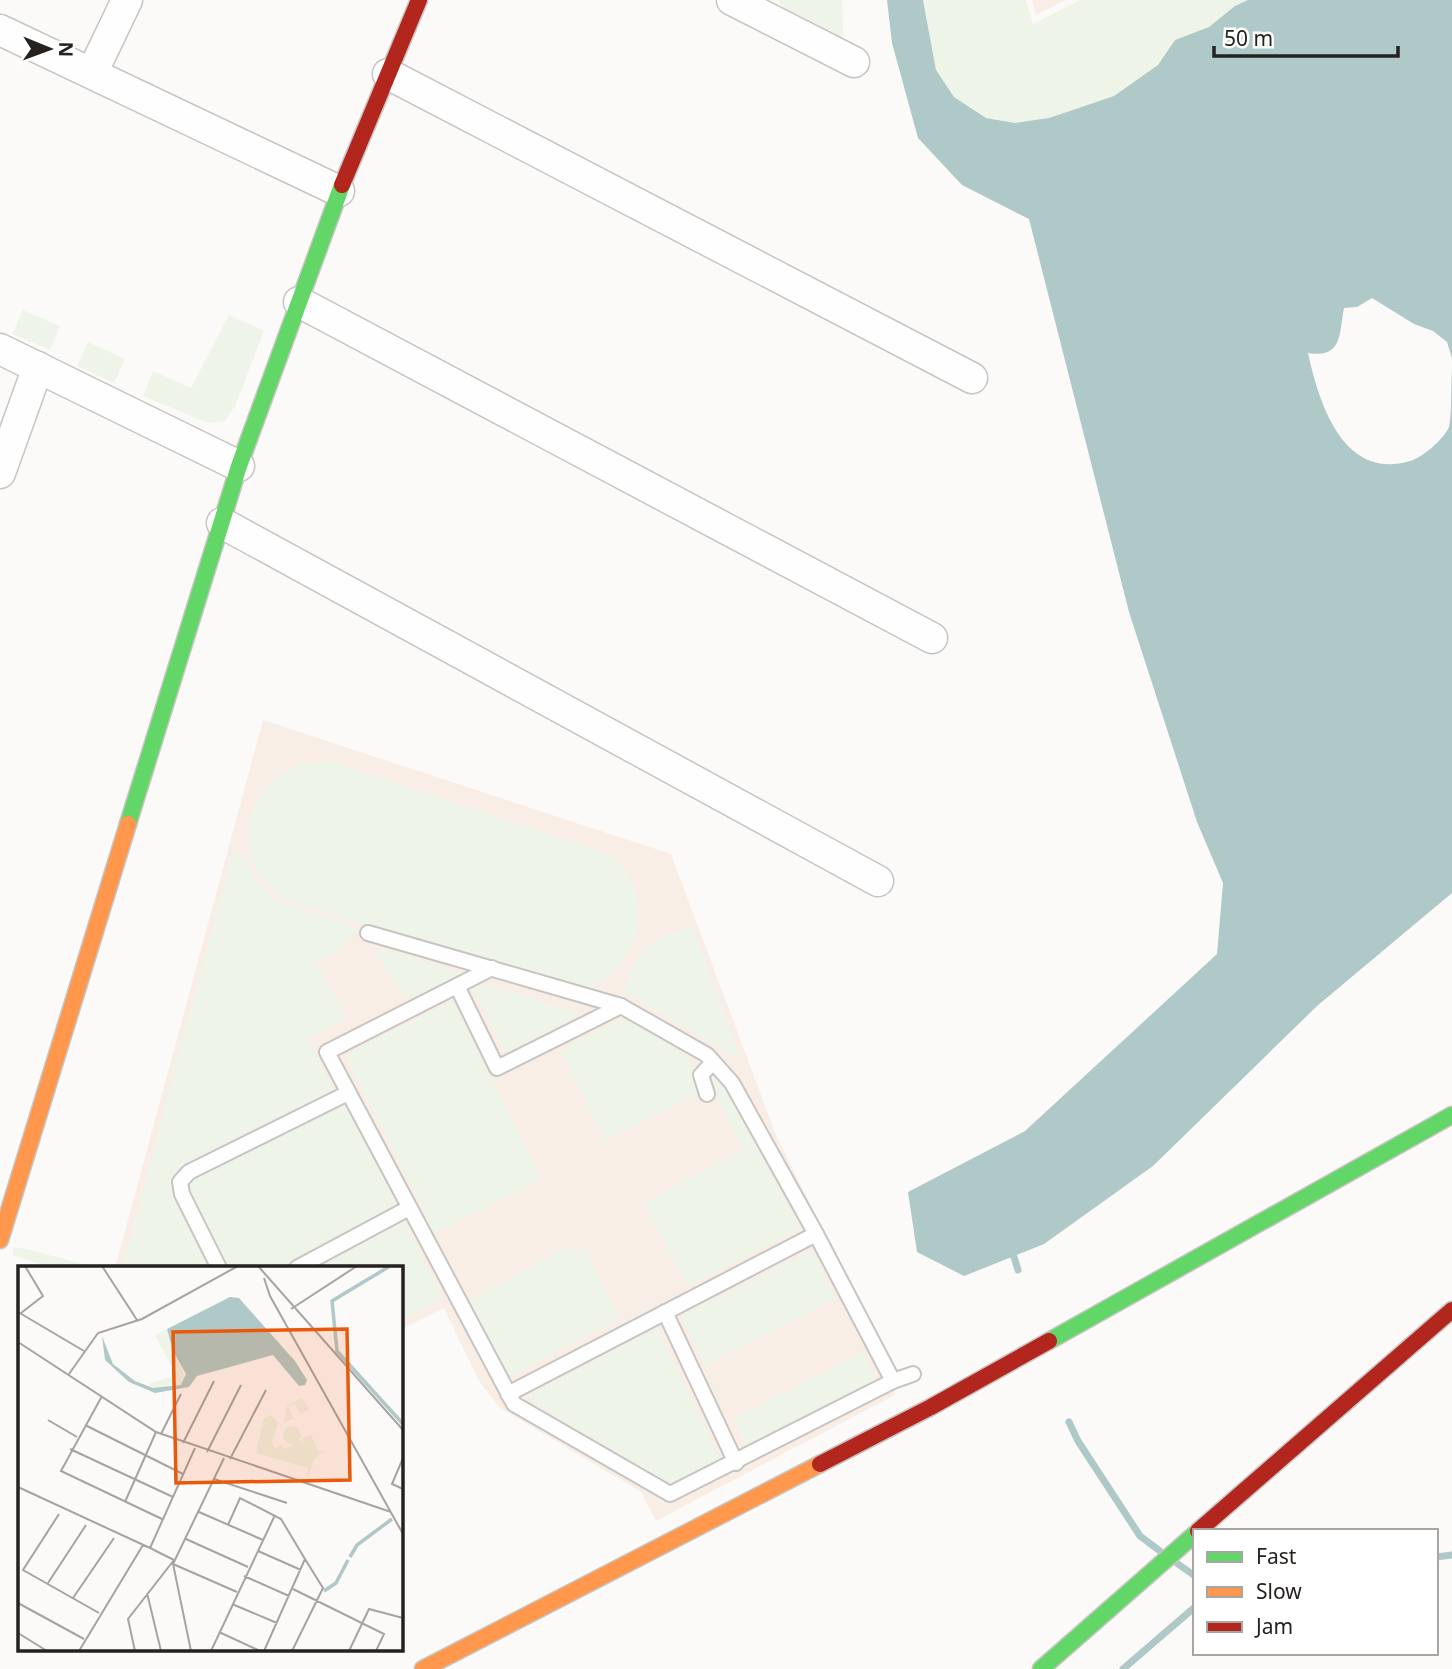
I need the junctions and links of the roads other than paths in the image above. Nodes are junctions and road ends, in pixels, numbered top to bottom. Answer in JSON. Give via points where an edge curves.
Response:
{"nodes":[{"id":1,"x":127,"y":0,"type":"edge"},
{"id":2,"x":419,"y":0,"type":"edge"},
{"id":3,"x":732,"y":0,"type":"edge"},
{"id":4,"x":0,"y":30,"type":"edge"},
{"id":5,"x":854,"y":62,"type":"dead end"},
{"id":6,"x":92,"y":73,"type":"junction"},
{"id":7,"x":388,"y":74,"type":"junction"},
{"id":8,"x":339,"y":191,"type":"junction"},
{"id":9,"x":299,"y":302,"type":"junction"},
{"id":10,"x":0,"y":349,"type":"edge"},
{"id":11,"x":38,"y":367,"type":"junction"},
{"id":12,"x":972,"y":378,"type":"dead end"},
{"id":13,"x":239,"y":466,"type":"junction"},
{"id":14,"x":0,"y":473,"type":"edge"},
{"id":15,"x":222,"y":523,"type":"junction"},
{"id":16,"x":932,"y":638,"type":"dead end"},
{"id":17,"x":878,"y":881,"type":"dead end"},
{"id":18,"x":368,"y":933,"type":"dead end"},
{"id":19,"x":492,"y":968,"type":"junction"},
{"id":20,"x":457,"y":986,"type":"junction"},
{"id":21,"x":621,"y":1006,"type":"junction"},
{"id":22,"x":713,"y":1062,"type":"junction"},
{"id":23,"x":348,"y":1093,"type":"junction"},
{"id":24,"x":707,"y":1094,"type":"dead end"},
{"id":25,"x":1452,"y":1115,"type":"edge"},
{"id":26,"x":409,"y":1208,"type":"junction"},
{"id":27,"x":816,"y":1234,"type":"junction"},
{"id":28,"x":0,"y":1240,"type":"edge"},
{"id":29,"x":218,"y":1266,"type":"edge"},
{"id":30,"x":301,"y":1266,"type":"edge"},
{"id":31,"x":1452,"y":1310,"type":"edge"},
{"id":32,"x":665,"y":1312,"type":"junction"},
{"id":33,"x":913,"y":1374,"type":"dead end"},
{"id":34,"x":893,"y":1381,"type":"junction"},
{"id":35,"x":508,"y":1394,"type":"junction"},
{"id":36,"x":736,"y":1463,"type":"junction"},
{"id":37,"x":1200,"y":1529,"type":"edge"},
{"id":38,"x":1193,"y":1535,"type":"edge"},
{"id":39,"x":423,"y":1669,"type":"edge"},
{"id":40,"x":1041,"y":1669,"type":"edge"}],
"edges":[{"from":1,"to":6,"type":"street"},
{"from":2,"to":7,"type":"street"},
{"from":3,"to":5,"type":"street"},
{"from":4,"to":6,"type":"street"},
{"from":6,"to":8,"type":"street"},
{"from":7,"to":8,"type":"street"},
{"from":7,"to":12,"type":"street"},
{"from":8,"to":9,"type":"street"},
{"from":9,"to":13,"type":"street"},
{"from":9,"to":16,"type":"street"},
{"from":10,"to":11,"type":"street"},
{"from":11,"to":13,"type":"street"},
{"from":11,"to":14,"type":"street"},
{"from":13,"to":15,"type":"street"},
{"from":15,"to":17,"type":"street"},
{"from":15,"to":28,"type":"street"},
{"from":18,"to":19,"type":"lane"},
{"from":19,"to":20,"type":"lane"},
{"from":19,"to":21,"type":"lane"},
{"from":20,"to":21,"type":"lane","via":[[497,1068]]},
{"from":20,"to":23,"type":"lane","via":[[327,1052]]},
{"from":21,"to":22,"type":"lane"},
{"from":22,"to":24,"type":"lane","via":[[701,1075]]},
{"from":22,"to":27,"type":"lane","via":[[732,1083]]},
{"from":23,"to":26,"type":"lane"},
{"from":23,"to":29,"type":"lane","via":[[189,1172],[180,1182]]},
{"from":25,"to":39,"type":"street","via":[[931,1407]]},
{"from":26,"to":30,"type":"lane"},
{"from":26,"to":35,"type":"lane"},
{"from":27,"to":32,"type":"lane"},
{"from":27,"to":34,"type":"lane"},
{"from":31,"to":37,"type":"street"},
{"from":32,"to":35,"type":"lane"},
{"from":32,"to":36,"type":"lane"},
{"from":33,"to":34,"type":"lane"},
{"from":34,"to":36,"type":"lane"},
{"from":35,"to":36,"type":"lane","via":[[514,1404],[670,1494]]},
{"from":38,"to":40,"type":"street"}]}
